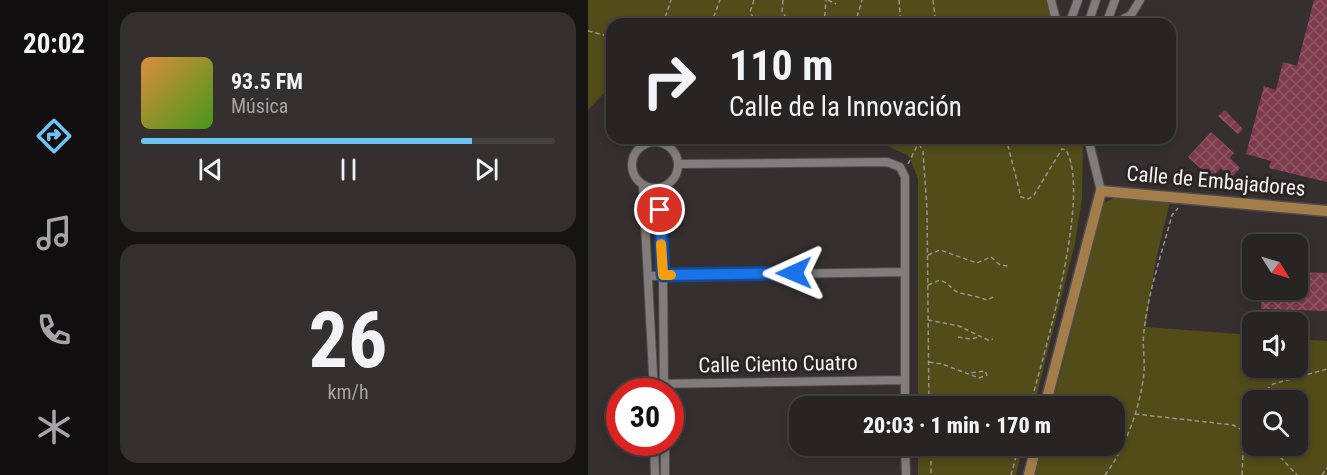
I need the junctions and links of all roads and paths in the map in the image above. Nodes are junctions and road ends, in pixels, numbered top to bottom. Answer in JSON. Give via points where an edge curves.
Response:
{"nodes":[{"id":1,"x":671,"y":0,"type":"edge"},
{"id":2,"x":720,"y":0,"type":"edge"},
{"id":3,"x":754,"y":0,"type":"edge"},
{"id":4,"x":783,"y":0,"type":"edge"},
{"id":5,"x":827,"y":0,"type":"edge"},
{"id":6,"x":862,"y":0,"type":"edge"},
{"id":7,"x":898,"y":0,"type":"edge"},
{"id":8,"x":933,"y":0,"type":"edge"},
{"id":9,"x":1051,"y":0,"type":"edge"},
{"id":10,"x":1078,"y":0,"type":"edge"},
{"id":11,"x":1096,"y":0,"type":"edge"},
{"id":12,"x":1115,"y":0,"type":"edge"},
{"id":13,"x":1140,"y":0,"type":"edge"},
{"id":14,"x":836,"y":4,"type":"dead end"},
{"id":15,"x":665,"y":18,"type":"edge"},
{"id":16,"x":713,"y":18,"type":"edge"},
{"id":17,"x":753,"y":18,"type":"edge"},
{"id":18,"x":787,"y":18,"type":"edge"},
{"id":19,"x":825,"y":18,"type":"edge"},
{"id":20,"x":857,"y":18,"type":"edge"},
{"id":21,"x":900,"y":18,"type":"edge"},
{"id":22,"x":935,"y":18,"type":"edge"},
{"id":23,"x":1056,"y":18,"type":"edge"},
{"id":24,"x":1071,"y":18,"type":"edge"},
{"id":25,"x":1090,"y":18,"type":"edge"},
{"id":26,"x":1108,"y":18,"type":"edge"},
{"id":27,"x":1125,"y":18,"type":"edge"},
{"id":28,"x":588,"y":31,"type":"edge"},
{"id":29,"x":606,"y":36,"type":"edge"},
{"id":30,"x":647,"y":144,"type":"edge"},
{"id":31,"x":666,"y":144,"type":"edge"},
{"id":32,"x":920,"y":144,"type":"joint"},
{"id":33,"x":1007,"y":144,"type":"edge"},
{"id":34,"x":1089,"y":144,"type":"edge"},
{"id":35,"x":678,"y":164,"type":"junction"},
{"id":36,"x":901,"y":169,"type":"junction"},
{"id":37,"x":643,"y":186,"type":"junction"},
{"id":38,"x":658,"y":189,"type":"junction"},
{"id":39,"x":1101,"y":191,"type":"junction"},
{"id":40,"x":1186,"y":205,"type":"dead end"},
{"id":41,"x":1327,"y":211,"type":"edge"},
{"id":42,"x":927,"y":256,"type":"junction"},
{"id":43,"x":1008,"y":266,"type":"dead end"},
{"id":44,"x":904,"y":272,"type":"junction"},
{"id":45,"x":663,"y":275,"type":"junction"},
{"id":46,"x":648,"y":276,"type":"junction"},
{"id":47,"x":927,"y":285,"type":"junction"},
{"id":48,"x":993,"y":297,"type":"dead end"},
{"id":49,"x":927,"y":320,"type":"junction"},
{"id":50,"x":958,"y":337,"type":"dead end"},
{"id":51,"x":981,"y":337,"type":"junction"},
{"id":52,"x":993,"y":339,"type":"dead end"},
{"id":53,"x":928,"y":362,"type":"junction"},
{"id":54,"x":1327,"y":369,"type":"edge"},
{"id":55,"x":969,"y":373,"type":"junction"},
{"id":56,"x":653,"y":378,"type":"edge"},
{"id":57,"x":664,"y":378,"type":"edge"},
{"id":58,"x":904,"y":380,"type":"junction"},
{"id":59,"x":684,"y":387,"type":"edge"},
{"id":60,"x":1266,"y":390,"type":"edge"},
{"id":61,"x":905,"y":396,"type":"edge"},
{"id":62,"x":929,"y":396,"type":"edge"},
{"id":63,"x":1032,"y":396,"type":"edge"},
{"id":64,"x":1048,"y":396,"type":"edge"},
{"id":65,"x":1134,"y":414,"type":"junction"},
{"id":66,"x":1242,"y":430,"type":"edge"},
{"id":67,"x":654,"y":456,"type":"edge"},
{"id":68,"x":665,"y":456,"type":"edge"},
{"id":69,"x":905,"y":456,"type":"edge"},
{"id":70,"x":931,"y":456,"type":"edge"},
{"id":71,"x":1016,"y":456,"type":"edge"},
{"id":72,"x":1034,"y":456,"type":"edge"},
{"id":73,"x":1243,"y":456,"type":"edge"},
{"id":74,"x":1279,"y":456,"type":"edge"},
{"id":75,"x":1327,"y":468,"type":"edge"},
{"id":76,"x":655,"y":475,"type":"edge"},
{"id":77,"x":665,"y":475,"type":"edge"},
{"id":78,"x":906,"y":475,"type":"edge"},
{"id":79,"x":932,"y":475,"type":"edge"},
{"id":80,"x":1011,"y":475,"type":"edge"},
{"id":81,"x":1029,"y":475,"type":"edge"},
{"id":82,"x":1105,"y":475,"type":"edge"},
{"id":83,"x":1242,"y":475,"type":"edge"},
{"id":84,"x":1297,"y":475,"type":"edge"},
{"id":85,"x":1322,"y":475,"type":"edge"}],
"edges":[{"from":1,"to":15,"type":"path"},
{"from":2,"to":16,"type":"path"},
{"from":3,"to":17,"type":"path","via":[[750,12]]},
{"from":4,"to":18,"type":"path"},
{"from":5,"to":14,"type":"path"},
{"from":5,"to":19,"type":"path"},
{"from":6,"to":20,"type":"path"},
{"from":7,"to":21,"type":"path"},
{"from":8,"to":22,"type":"path"},
{"from":9,"to":23,"type":"street"},
{"from":10,"to":24,"type":"street"},
{"from":11,"to":25,"type":"street"},
{"from":12,"to":26,"type":"street"},
{"from":13,"to":27,"type":"street"},
{"from":28,"to":29,"type":"path"},
{"from":30,"to":37,"type":"street","via":[[632,158],[631,166]]},
{"from":31,"to":35,"type":"street"},
{"from":32,"to":36,"type":"path"},
{"from":32,"to":42,"type":"path"},
{"from":33,"to":63,"type":"path","via":[[1021,196],[1028,199],[1034,195],[1062,149],[1070,157],[1075,184],[1069,248]]},
{"from":34,"to":39,"type":"street"},
{"from":35,"to":36,"type":"street","via":[[887,162]]},
{"from":35,"to":38,"type":"street","via":[[673,180]]},
{"from":36,"to":44,"type":"street","via":[[905,177]]},
{"from":37,"to":38,"type":"street"},
{"from":37,"to":46,"type":"street"},
{"from":38,"to":45,"type":"street"},
{"from":39,"to":41,"type":"main road","name":"Calle de Embajadores"},
{"from":39,"to":64,"type":"main road"},
{"from":40,"to":65,"type":"path","via":[[1172,215],[1149,300],[1143,333],[1144,372]]},
{"from":42,"to":43,"type":"path","via":[[940,250],[977,263],[991,257]]},
{"from":42,"to":47,"type":"path"},
{"from":44,"to":45,"type":"street"},
{"from":44,"to":58,"type":"street"},
{"from":45,"to":46,"type":"street"},
{"from":45,"to":57,"type":"street"},
{"from":46,"to":56,"type":"street"},
{"from":47,"to":48,"type":"path","via":[[940,280],[958,292],[987,300]]},
{"from":47,"to":49,"type":"path"},
{"from":49,"to":51,"type":"path","via":[[959,326]]},
{"from":49,"to":53,"type":"path"},
{"from":50,"to":51,"type":"path"},
{"from":51,"to":52,"type":"path"},
{"from":53,"to":55,"type":"path"},
{"from":53,"to":62,"type":"path"},
{"from":54,"to":60,"type":"path","via":[[1273,384]]},
{"from":55,"to":55,"type":"path","via":[[979,378],[987,375],[986,371]]},
{"from":58,"to":59,"type":"street","name":"Calle Ciento Cuatro"},
{"from":58,"to":61,"type":"street"},
{"from":65,"to":66,"type":"path","via":[[1233,424]]},
{"from":65,"to":82,"type":"path","via":[[1120,454]]},
{"from":67,"to":76,"type":"street"},
{"from":68,"to":77,"type":"street"},
{"from":69,"to":78,"type":"street"},
{"from":70,"to":79,"type":"path"},
{"from":71,"to":80,"type":"path"},
{"from":72,"to":81,"type":"main road"},
{"from":73,"to":83,"type":"path"},
{"from":74,"to":84,"type":"path"},
{"from":75,"to":85,"type":"path"}]}
